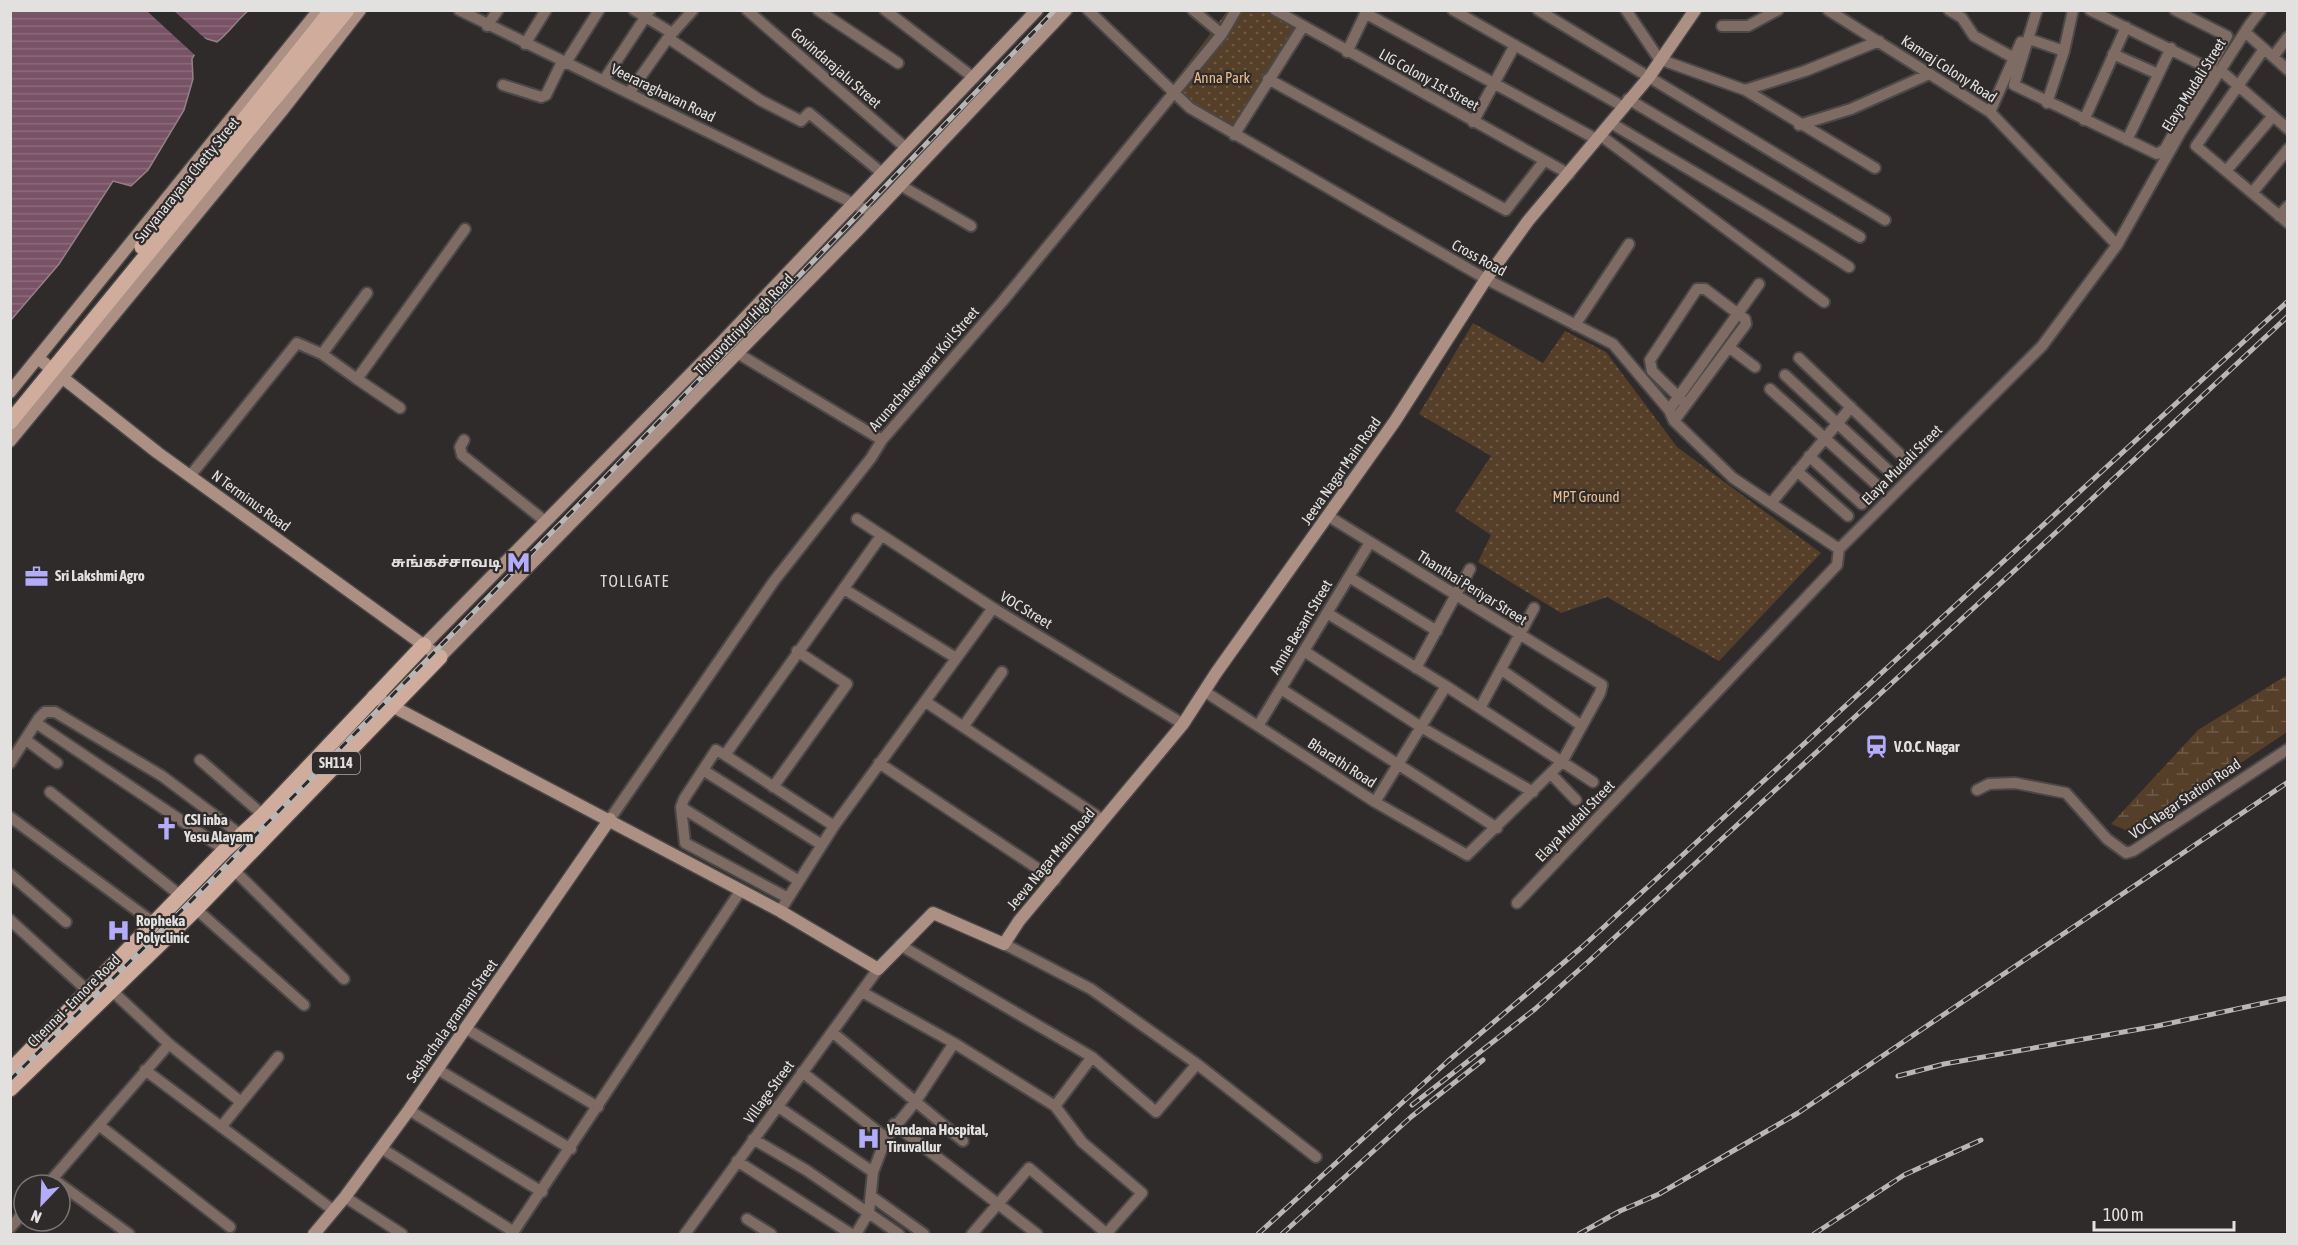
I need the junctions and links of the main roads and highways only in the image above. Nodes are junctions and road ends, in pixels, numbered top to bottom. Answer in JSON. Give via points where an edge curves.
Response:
{"nodes":[{"id":1,"x":332,"y":10,"type":"edge"},
{"id":2,"x":347,"y":10,"type":"edge"},
{"id":3,"x":50,"y":368,"type":"junction"},
{"id":4,"x":10,"y":407,"type":"edge"},
{"id":5,"x":10,"y":422,"type":"edge"},
{"id":6,"x":424,"y":645,"type":"road end"},
{"id":7,"x":440,"y":657,"type":"road end"},
{"id":8,"x":13,"y":1064,"type":"edge"},
{"id":9,"x":10,"y":1089,"type":"edge"}],
"edges":[{"from":1,"to":3,"type":"main road","name":"Suryanarayana Chetty Street"},
{"from":2,"to":3,"type":"main road","name":"Suryanarayana Chetty Street"},
{"from":3,"to":4,"type":"main road"},
{"from":3,"to":5,"type":"main road"},
{"from":6,"to":8,"type":"main road","name":"Chennai - Ennore Road","number":"SH114","via":[[263,815]]},
{"from":7,"to":9,"type":"main road","name":"Chennai - Ennore Road","number":"SH114","via":[[196,909]]}]}
